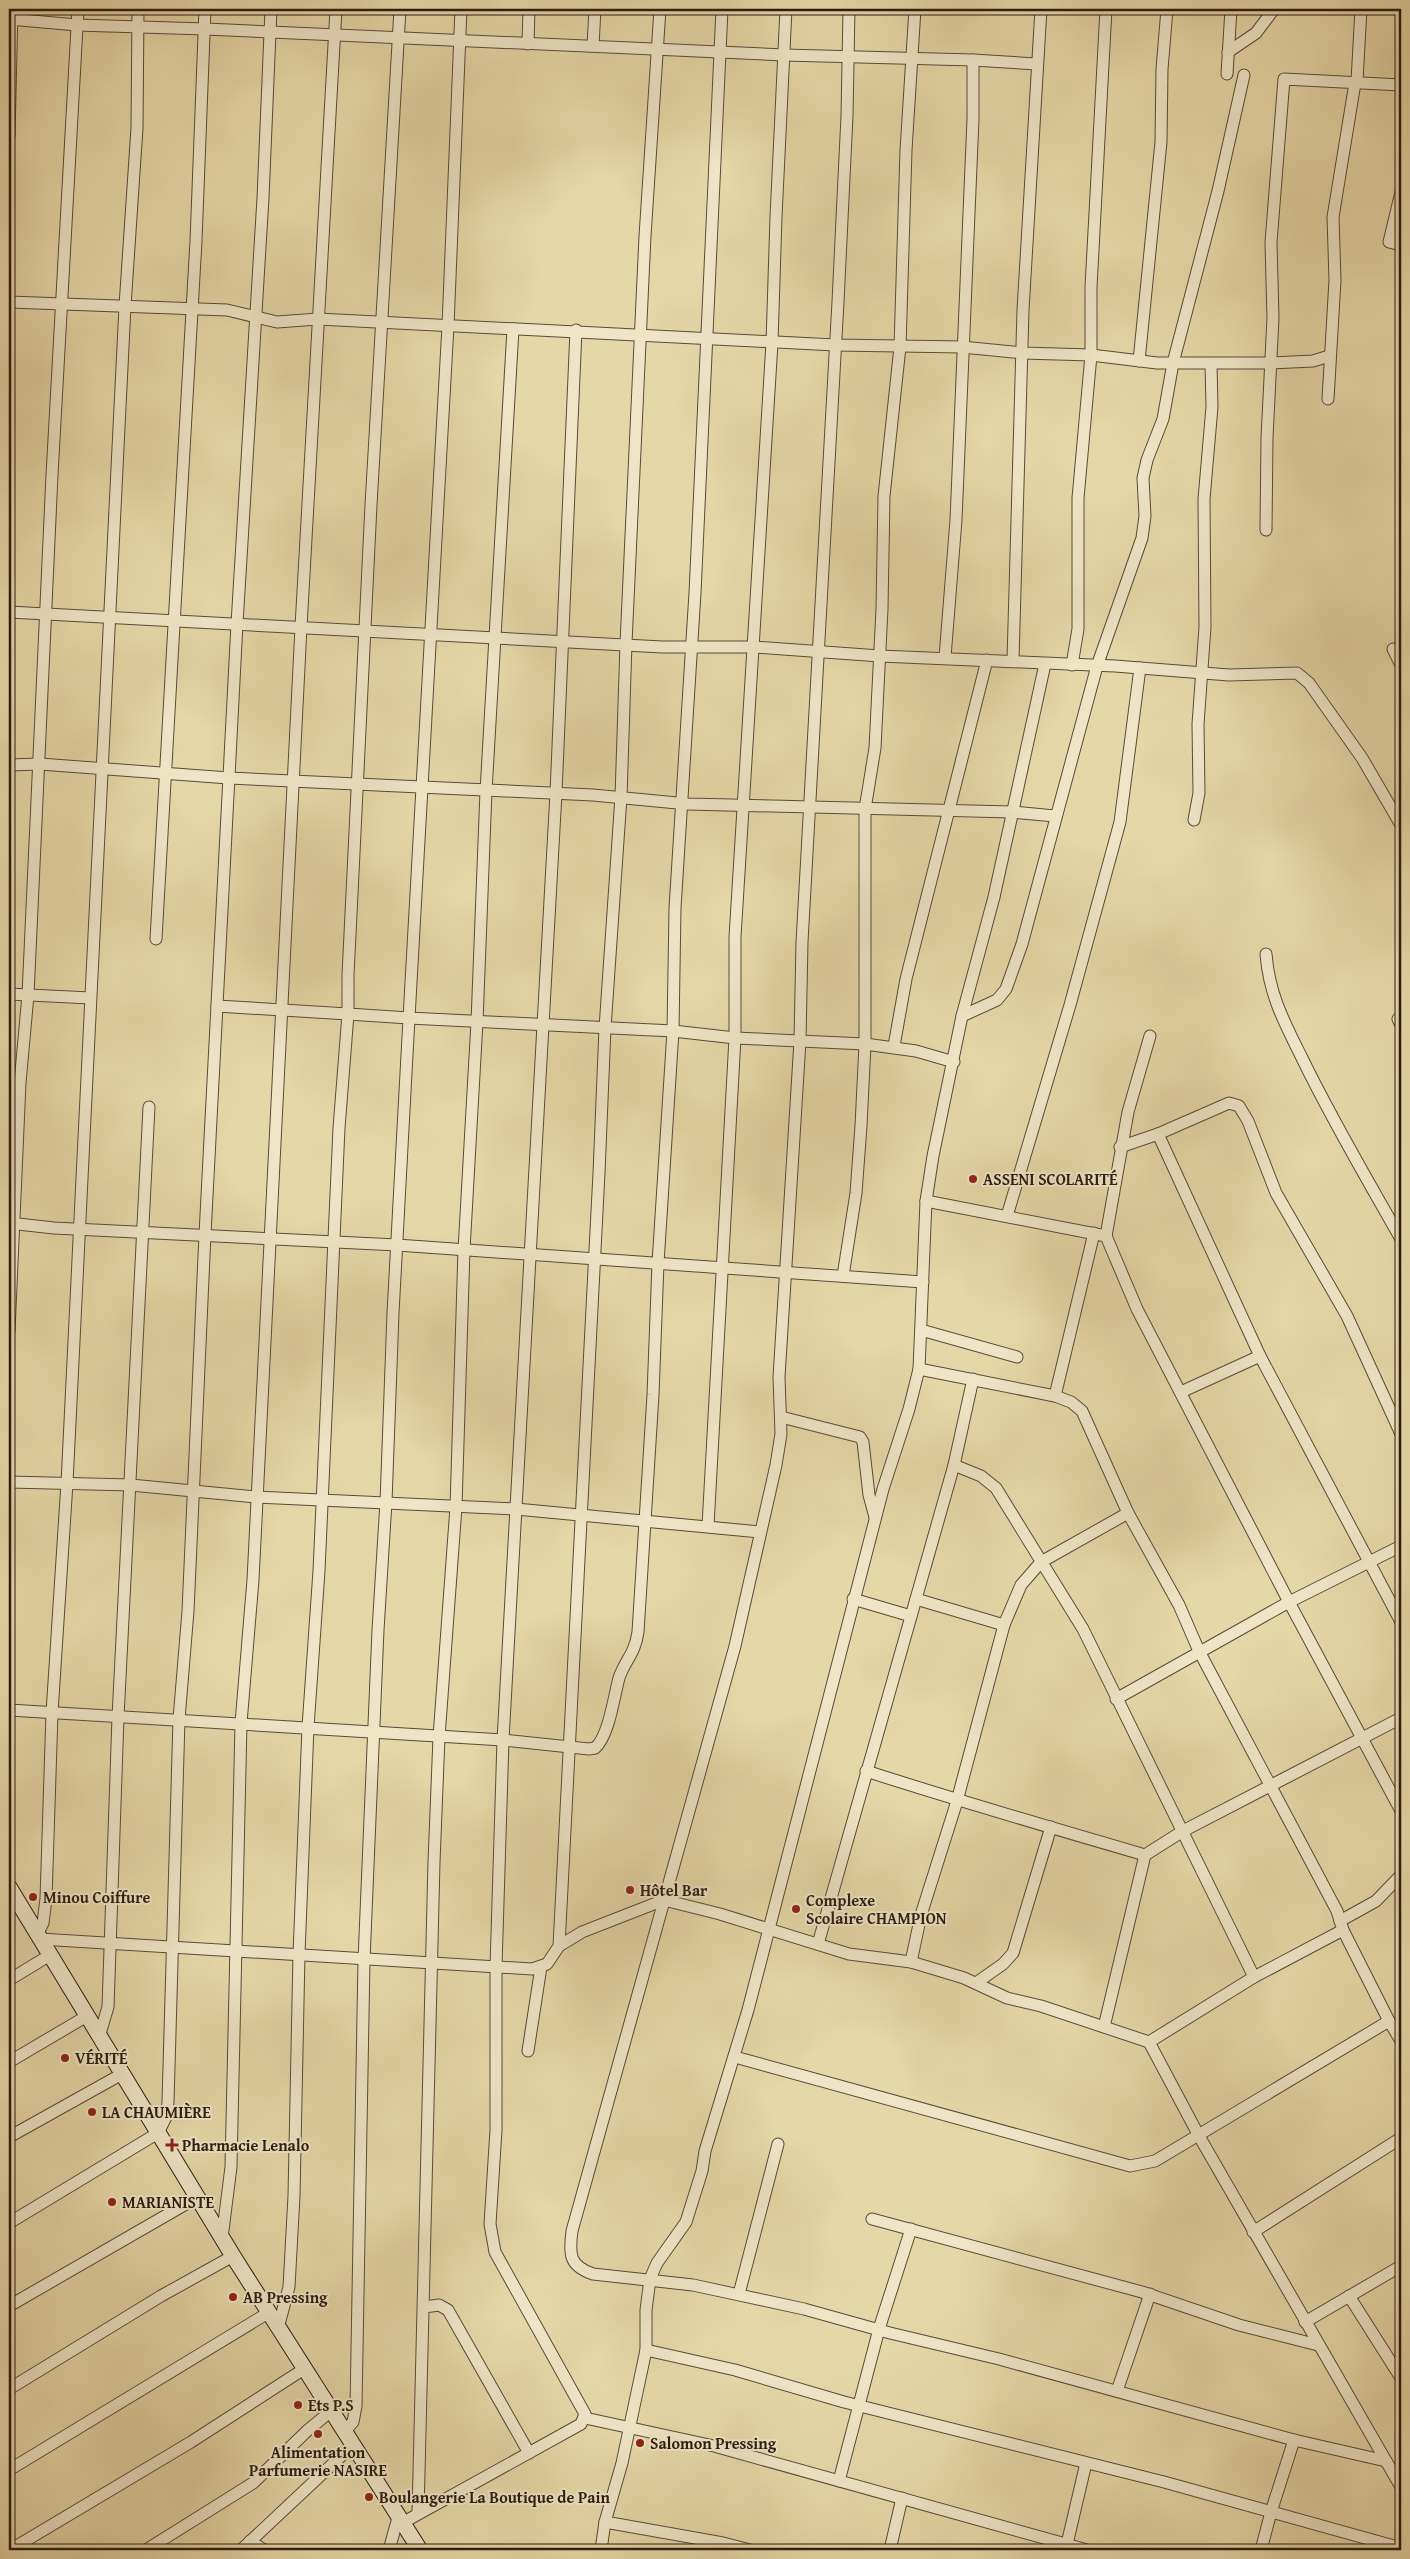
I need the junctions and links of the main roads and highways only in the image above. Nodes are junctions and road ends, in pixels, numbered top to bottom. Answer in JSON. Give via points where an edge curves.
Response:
{"nodes":[{"id":1,"x":11,"y":1896,"type":"edge"},
{"id":2,"x":420,"y":2550,"type":"edge"}],
"edges":[{"from":1,"to":2,"type":"main road","via":[[268,2313]]}]}
